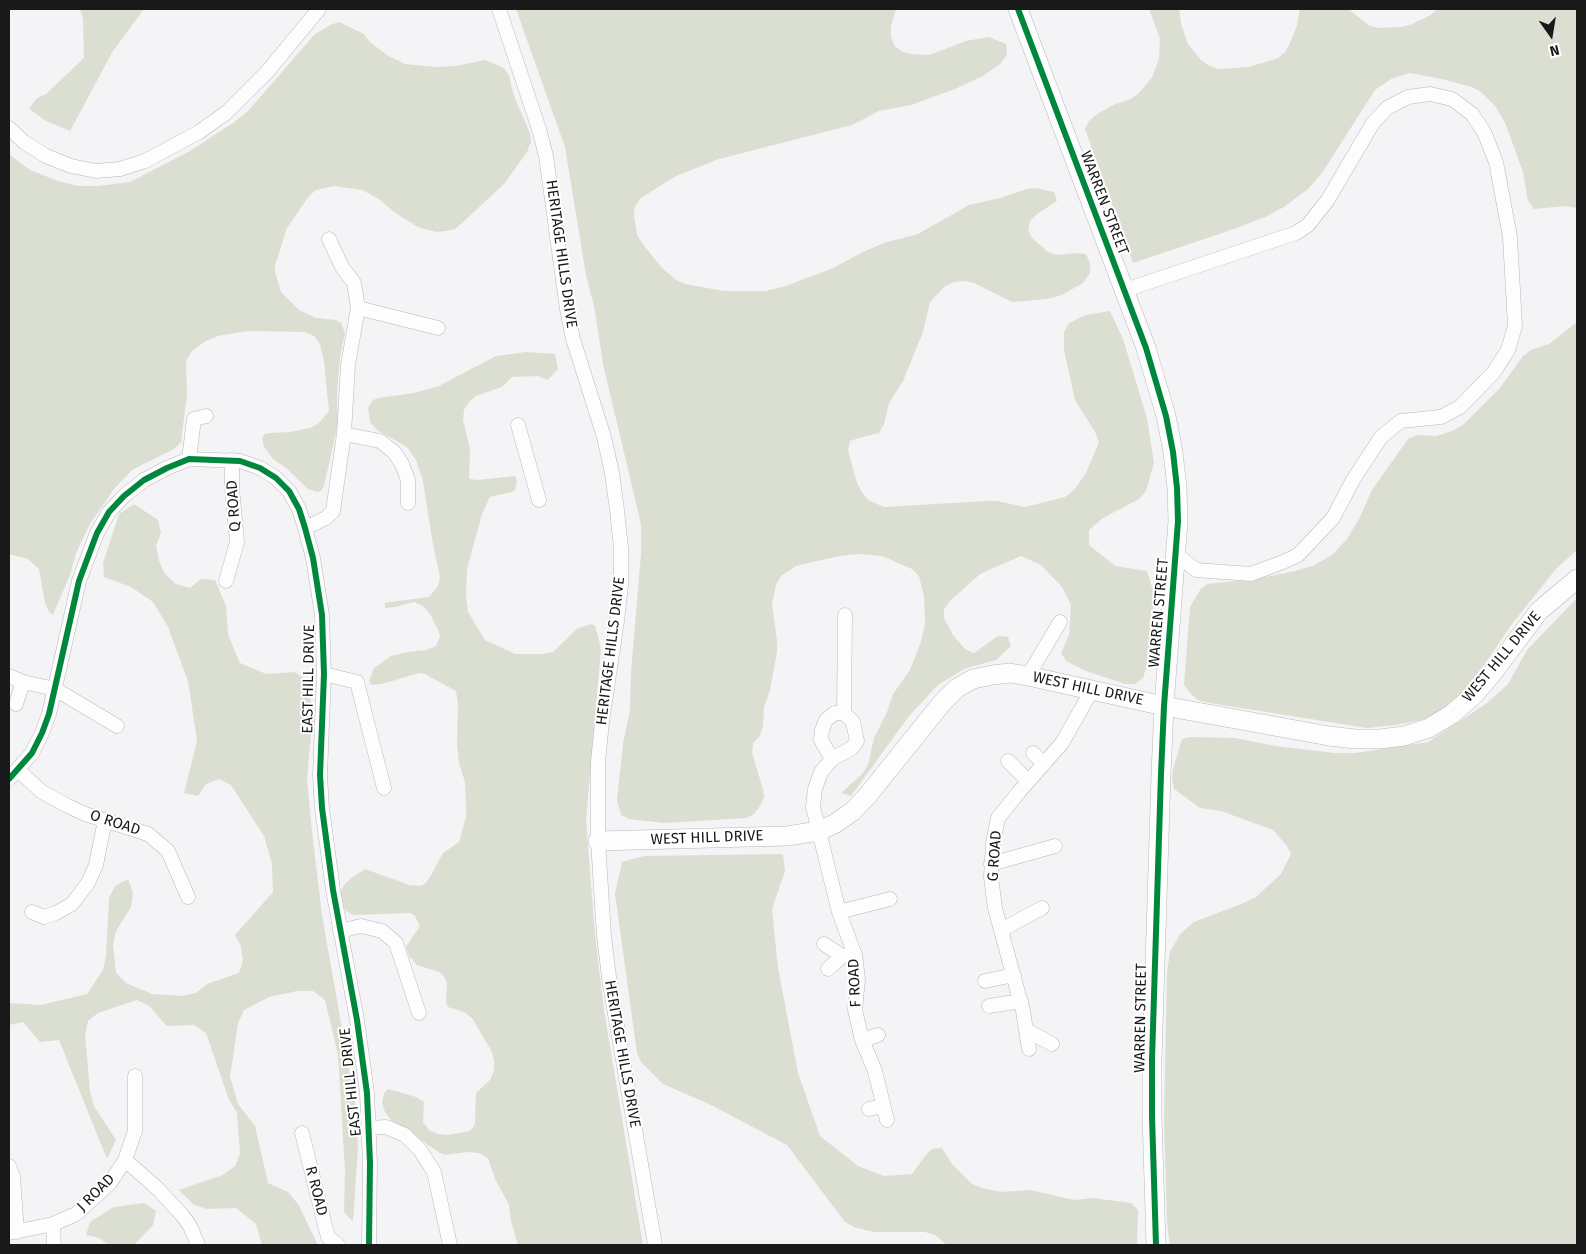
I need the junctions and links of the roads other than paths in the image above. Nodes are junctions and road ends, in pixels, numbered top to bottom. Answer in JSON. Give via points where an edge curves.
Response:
{"nodes":[{"id":1,"x":320,"y":9,"type":"edge"},
{"id":2,"x":499,"y":9,"type":"edge"},
{"id":3,"x":1018,"y":9,"type":"edge"},
{"id":4,"x":9,"y":128,"type":"edge"},
{"id":5,"x":329,"y":239,"type":"dead end"},
{"id":6,"x":1124,"y":290,"type":"junction"},
{"id":7,"x":358,"y":308,"type":"junction"},
{"id":8,"x":438,"y":328,"type":"dead end"},
{"id":9,"x":206,"y":416,"type":"dead end"},
{"id":10,"x":518,"y":425,"type":"dead end"},
{"id":11,"x":344,"y":434,"type":"junction"},
{"id":12,"x":189,"y":459,"type":"junction"},
{"id":13,"x":232,"y":460,"type":"junction"},
{"id":14,"x":539,"y":500,"type":"dead end"},
{"id":15,"x":408,"y":503,"type":"dead end"},
{"id":16,"x":305,"y":528,"type":"junction"},
{"id":17,"x":1176,"y":554,"type":"junction"},
{"id":18,"x":1577,"y":579,"type":"edge"},
{"id":19,"x":226,"y":581,"type":"dead end"},
{"id":20,"x":845,"y":615,"type":"dead end"},
{"id":21,"x":1060,"y":622,"type":"dead end"},
{"id":22,"x":324,"y":674,"type":"junction"},
{"id":23,"x":9,"y":676,"type":"edge"},
{"id":24,"x":1028,"y":676,"type":"junction"},
{"id":25,"x":23,"y":682,"type":"junction"},
{"id":26,"x":55,"y":689,"type":"junction"},
{"id":27,"x":1092,"y":690,"type":"junction"},
{"id":28,"x":16,"y":704,"type":"dead end"},
{"id":29,"x":1164,"y":706,"type":"junction"},
{"id":30,"x":844,"y":713,"type":"junction"},
{"id":31,"x":117,"y":726,"type":"dead end"},
{"id":32,"x":1033,"y":753,"type":"dead end"},
{"id":33,"x":832,"y":759,"type":"junction"},
{"id":34,"x":1008,"y":761,"type":"dead end"},
{"id":35,"x":1044,"y":764,"type":"junction"},
{"id":36,"x":13,"y":774,"type":"edge"},
{"id":37,"x":1028,"y":781,"type":"junction"},
{"id":38,"x":384,"y":788,"type":"dead end"},
{"id":39,"x":104,"y":820,"type":"junction"},
{"id":40,"x":819,"y":831,"type":"junction"},
{"id":41,"x":598,"y":841,"type":"junction"},
{"id":42,"x":1055,"y":846,"type":"dead end"},
{"id":43,"x":991,"y":864,"type":"junction"},
{"id":44,"x":188,"y":897,"type":"dead end"},
{"id":45,"x":890,"y":899,"type":"dead end"},
{"id":46,"x":1042,"y":908,"type":"dead end"},
{"id":47,"x":32,"y":912,"type":"dead end"},
{"id":48,"x":839,"y":912,"type":"junction"},
{"id":49,"x":1001,"y":930,"type":"junction"},
{"id":50,"x":340,"y":931,"type":"junction"},
{"id":51,"x":824,"y":944,"type":"dead end"},
{"id":52,"x":848,"y":956,"type":"junction"},
{"id":53,"x":828,"y":969,"type":"dead end"},
{"id":54,"x":1014,"y":975,"type":"junction"},
{"id":55,"x":984,"y":981,"type":"dead end"},
{"id":56,"x":1021,"y":1001,"type":"junction"},
{"id":57,"x":990,"y":1006,"type":"dead end"},
{"id":58,"x":419,"y":1014,"type":"dead end"},
{"id":59,"x":1026,"y":1030,"type":"junction"},
{"id":60,"x":878,"y":1035,"type":"dead end"},
{"id":61,"x":862,"y":1040,"type":"junction"},
{"id":62,"x":1052,"y":1044,"type":"dead end"},
{"id":63,"x":1029,"y":1049,"type":"dead end"},
{"id":64,"x":135,"y":1076,"type":"dead end"},
{"id":65,"x":869,"y":1109,"type":"dead end"},
{"id":66,"x":369,"y":1128,"type":"junction"},
{"id":67,"x":302,"y":1133,"type":"dead end"},
{"id":68,"x":125,"y":1160,"type":"junction"},
{"id":69,"x":9,"y":1166,"type":"edge"},
{"id":70,"x":53,"y":1224,"type":"junction"},
{"id":71,"x":13,"y":1233,"type":"edge"},
{"id":72,"x":54,"y":1245,"type":"edge"},
{"id":73,"x":198,"y":1245,"type":"edge"},
{"id":74,"x":338,"y":1245,"type":"edge"},
{"id":75,"x":369,"y":1245,"type":"edge"},
{"id":76,"x":450,"y":1245,"type":"edge"},
{"id":77,"x":655,"y":1245,"type":"edge"},
{"id":78,"x":1156,"y":1245,"type":"edge"}],
"edges":[{"from":1,"to":4,"type":"street","via":[[267,72],[226,113],[199,132],[145,161],[120,169],[96,171],[71,166],[46,156]]},
{"from":2,"to":41,"type":"street","name":"HERITAGE HILLS DRIVE","via":[[546,156],[567,309],[575,347],[604,438],[617,510],[621,585],[598,762]]},
{"from":3,"to":6,"type":"street","name":"WARREN STREET"},
{"from":5,"to":7,"type":"street","via":[[342,267],[354,283]]},
{"from":6,"to":17,"type":"street","name":"WARREN STREET","via":[[1146,348],[1166,416],[1177,488]]},
{"from":6,"to":17,"type":"street","via":[[1296,234],[1308,226],[1327,201],[1373,123],[1386,108],[1408,97],[1430,94],[1452,100],[1472,114],[1484,132],[1496,162],[1510,236],[1515,326],[1508,350],[1494,372],[1460,406],[1441,417],[1401,421],[1381,437],[1333,518],[1298,555],[1251,574],[1196,570]]},
{"from":7,"to":8,"type":"street"},
{"from":7,"to":11,"type":"street","via":[[348,365]]},
{"from":9,"to":12,"type":"street","via":[[194,419]]},
{"from":10,"to":14,"type":"street"},
{"from":11,"to":15,"type":"street","via":[[380,441],[394,452],[408,480]]},
{"from":11,"to":16,"type":"street","via":[[333,512]]},
{"from":12,"to":13,"type":"street","name":"EAST HILL DRIVE"},
{"from":12,"to":26,"type":"street","name":"EAST HILL DRIVE","via":[[167,468],[124,496],[97,533],[79,582]]},
{"from":13,"to":16,"type":"street","name":"EAST HILL DRIVE","via":[[260,468],[276,478],[289,491]]},
{"from":13,"to":19,"type":"street","name":"Q ROAD","via":[[237,542]]},
{"from":16,"to":22,"type":"street","name":"EAST HILL DRIVE","via":[[322,615]]},
{"from":17,"to":29,"type":"street","name":"WARREN STREET"},
{"from":18,"to":29,"type":"street","name":"WEST HILL DRIVE","via":[[1539,611],[1473,696],[1429,728],[1404,736],[1380,739],[1329,736]]},
{"from":20,"to":30,"type":"street"},
{"from":21,"to":24,"type":"street"},
{"from":22,"to":38,"type":"street","via":[[357,682]]},
{"from":22,"to":50,"type":"street","name":"EAST HILL DRIVE","via":[[320,784]]},
{"from":23,"to":25,"type":"street"},
{"from":24,"to":27,"type":"street","name":"WEST HILL DRIVE"},
{"from":24,"to":40,"type":"street","name":"WEST HILL DRIVE","via":[[992,675],[973,679],[957,688],[858,806]]},
{"from":25,"to":26,"type":"street"},
{"from":25,"to":28,"type":"street"},
{"from":26,"to":31,"type":"street"},
{"from":26,"to":36,"type":"street","name":"EAST HILL DRIVE","via":[[42,733],[32,753]]},
{"from":27,"to":29,"type":"street","name":"WEST HILL DRIVE"},
{"from":27,"to":35,"type":"street","name":"G ROAD","via":[[1062,743]]},
{"from":29,"to":78,"type":"street","name":"WARREN STREET","via":[[1152,1059]]},
{"from":30,"to":33,"type":"street","via":[[836,713],[826,720],[822,730],[821,740]]},
{"from":30,"to":33,"type":"street","via":[[853,722],[857,741],[852,748]]},
{"from":32,"to":35,"type":"street"},
{"from":33,"to":40,"type":"street","name":"F ROAD","via":[[821,772],[815,789],[813,807]]},
{"from":34,"to":37,"type":"street"},
{"from":35,"to":37,"type":"street","name":"G ROAD"},
{"from":36,"to":39,"type":"street","name":"O ROAD","via":[[68,806]]},
{"from":37,"to":43,"type":"street","name":"G ROAD","via":[[998,818]]},
{"from":39,"to":44,"type":"street","name":"O ROAD","via":[[148,834],[168,850]]},
{"from":39,"to":47,"type":"street","via":[[96,865],[88,883],[72,904],[44,918]]},
{"from":40,"to":41,"type":"street","name":"WEST HILL DRIVE","via":[[787,836]]},
{"from":40,"to":48,"type":"street","name":"F ROAD","via":[[826,886]]},
{"from":41,"to":77,"type":"street","name":"HERITAGE HILLS DRIVE","via":[[610,985]]},
{"from":42,"to":43,"type":"street"},
{"from":43,"to":49,"type":"street","name":"G ROAD","via":[[995,908]]},
{"from":45,"to":48,"type":"street"},
{"from":46,"to":49,"type":"street"},
{"from":48,"to":52,"type":"street","name":"F ROAD"},
{"from":49,"to":54,"type":"street","name":"G ROAD"},
{"from":50,"to":58,"type":"street","via":[[361,926],[382,931],[396,943]]},
{"from":50,"to":66,"type":"street","name":"EAST HILL DRIVE","via":[[359,1030]]},
{"from":51,"to":52,"type":"street"},
{"from":52,"to":53,"type":"street"},
{"from":52,"to":61,"type":"street","name":"F ROAD","via":[[858,979],[855,1010]]},
{"from":54,"to":55,"type":"street"},
{"from":54,"to":56,"type":"street","name":"G ROAD"},
{"from":56,"to":57,"type":"street"},
{"from":56,"to":59,"type":"street","name":"G ROAD"},
{"from":59,"to":62,"type":"street"},
{"from":59,"to":63,"type":"street","name":"G ROAD"},
{"from":60,"to":61,"type":"street"},
{"from":61,"to":65,"type":"street","name":"F ROAD","via":[[880,1070],[885,1113]]},
{"from":64,"to":68,"type":"street","name":"J ROAD","via":[[134,1131]]},
{"from":66,"to":75,"type":"street","name":"EAST HILL DRIVE"},
{"from":66,"to":76,"type":"street","via":[[386,1127],[404,1136],[420,1150],[434,1172]]},
{"from":67,"to":74,"type":"street","name":"R ROAD","via":[[328,1237]]},
{"from":68,"to":70,"type":"street","name":"J ROAD","via":[[110,1183],[76,1214]]},
{"from":68,"to":73,"type":"street","via":[[182,1214]]},
{"from":69,"to":71,"type":"street","via":[[13,1177]]},
{"from":70,"to":71,"type":"street","name":"J ROAD"},
{"from":70,"to":72,"type":"street"}]}
